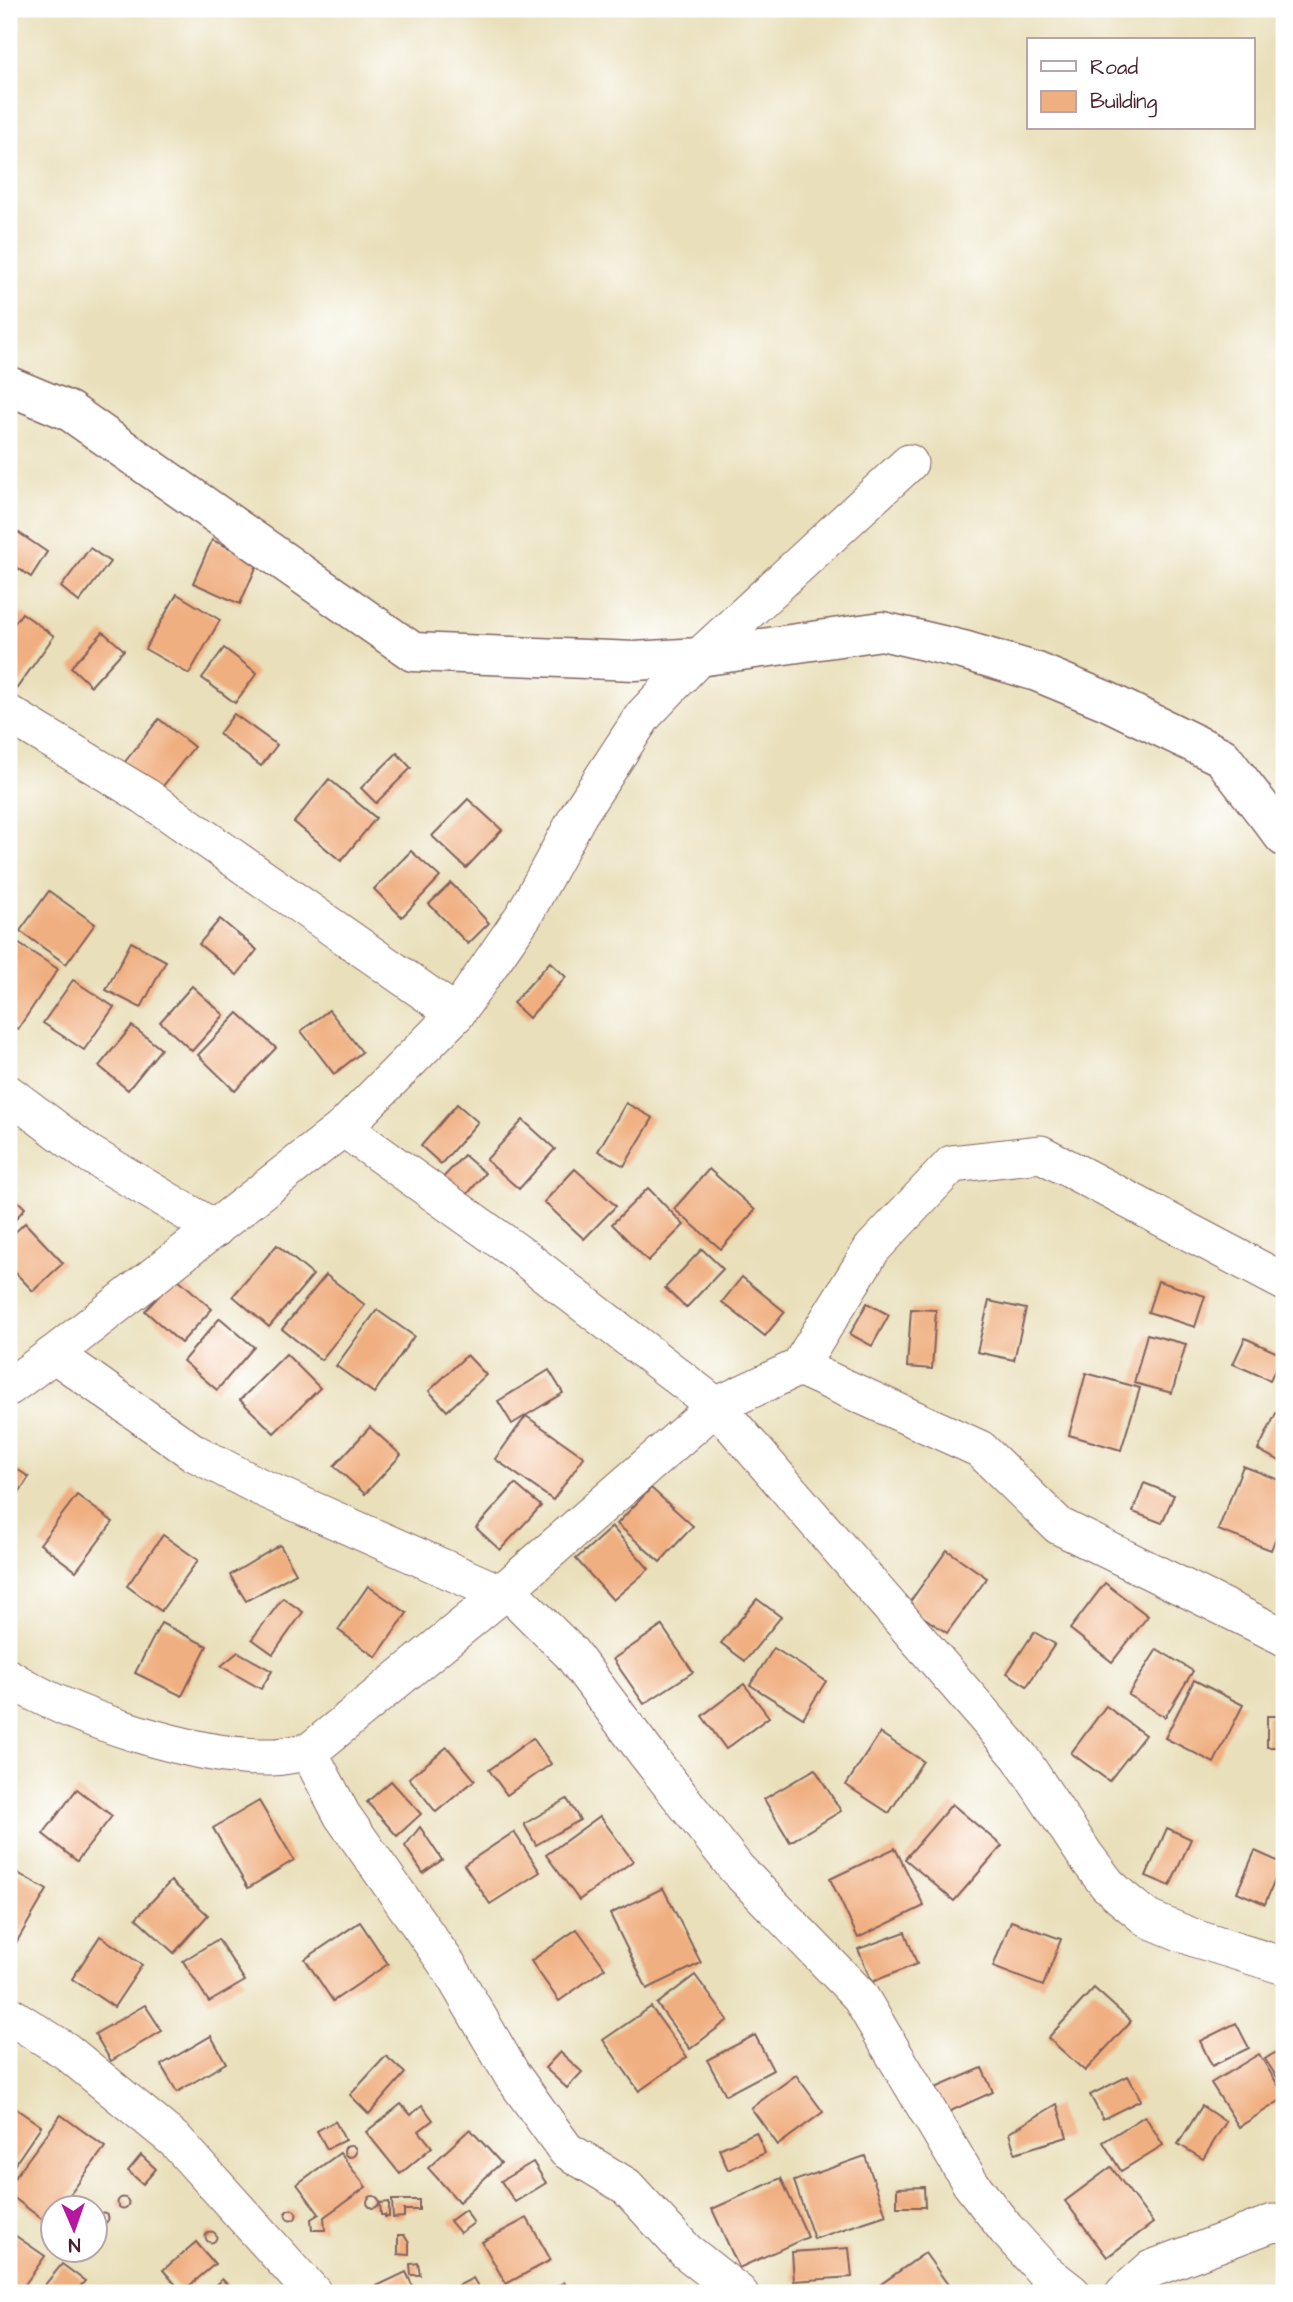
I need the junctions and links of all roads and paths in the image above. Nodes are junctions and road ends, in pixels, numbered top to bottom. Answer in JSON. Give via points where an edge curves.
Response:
{"nodes":[{"id":1,"x":9,"y":386,"type":"edge"},
{"id":2,"x":909,"y":463,"type":"dead end"},
{"id":3,"x":699,"y":657,"type":"junction"},
{"id":4,"x":9,"y":714,"type":"edge"},
{"id":5,"x":1284,"y":837,"type":"edge"},
{"id":6,"x":456,"y":1014,"type":"junction"},
{"id":7,"x":9,"y":1094,"type":"edge"},
{"id":8,"x":343,"y":1128,"type":"junction"},
{"id":9,"x":215,"y":1229,"type":"junction"},
{"id":10,"x":1284,"y":1282,"type":"edge"},
{"id":11,"x":54,"y":1354,"type":"junction"},
{"id":12,"x":799,"y":1367,"type":"junction"},
{"id":13,"x":9,"y":1387,"type":"edge"},
{"id":14,"x":716,"y":1406,"type":"junction"},
{"id":15,"x":504,"y":1592,"type":"junction"},
{"id":16,"x":1284,"y":1637,"type":"edge"},
{"id":17,"x":9,"y":1678,"type":"edge"},
{"id":18,"x":309,"y":1752,"type":"junction"},
{"id":19,"x":1284,"y":1966,"type":"edge"},
{"id":20,"x":9,"y":2015,"type":"edge"},
{"id":21,"x":1284,"y":2224,"type":"edge"},
{"id":22,"x":313,"y":2293,"type":"edge"},
{"id":23,"x":740,"y":2293,"type":"edge"},
{"id":24,"x":1072,"y":2293,"type":"edge"},
{"id":25,"x":1124,"y":2293,"type":"edge"}],
"edges":[{"from":1,"to":3,"type":"street","via":[[69,411],[413,652],[635,661]]},
{"from":2,"to":3,"type":"street"},
{"from":3,"to":5,"type":"street","via":[[882,631],[1037,672],[1222,757]]},
{"from":3,"to":6,"type":"street","via":[[629,736],[551,862],[524,915]]},
{"from":4,"to":6,"type":"street","via":[[145,796]]},
{"from":6,"to":8,"type":"street"},
{"from":7,"to":9,"type":"street","via":[[86,1152]]},
{"from":8,"to":9,"type":"street"},
{"from":8,"to":14,"type":"street","via":[[521,1255]]},
{"from":9,"to":11,"type":"street"},
{"from":10,"to":12,"type":"street","via":[[1041,1154],[952,1164],[872,1248]]},
{"from":11,"to":13,"type":"street"},
{"from":11,"to":15,"type":"street","via":[[193,1452],[258,1486]]},
{"from":12,"to":14,"type":"street"},
{"from":12,"to":16,"type":"street","via":[[980,1450],[1059,1526]]},
{"from":14,"to":15,"type":"street"},
{"from":14,"to":19,"type":"street","via":[[1020,1757],[1107,1884],[1149,1919],[1197,1940]]},
{"from":15,"to":18,"type":"street"},
{"from":15,"to":24,"type":"street","via":[[571,1653],[736,1868],[859,1995],[971,2184],[1006,2229]]},
{"from":17,"to":18,"type":"street","via":[[34,1694],[128,1731],[212,1752],[273,1757]]},
{"from":18,"to":23,"type":"street","via":[[342,1815],[449,1967],[512,2076],[566,2150],[626,2186],[686,2251]]},
{"from":20,"to":22,"type":"street","via":[[66,2051],[176,2141]]},
{"from":21,"to":25,"type":"street","via":[[1273,2223],[1151,2269]]}]}
